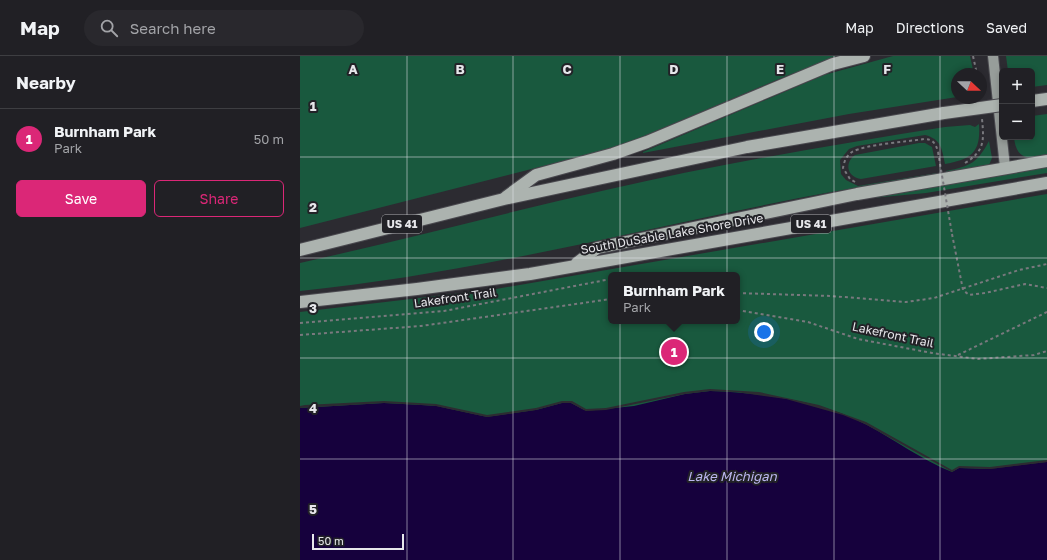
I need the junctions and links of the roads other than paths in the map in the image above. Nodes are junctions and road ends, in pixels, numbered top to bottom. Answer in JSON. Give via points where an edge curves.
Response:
{"nodes":[{"id":1,"x":864,"y":56,"type":"edge"},
{"id":2,"x":993,"y":56,"type":"edge"},
{"id":3,"x":1047,"y":99,"type":"edge"},
{"id":4,"x":1035,"y":101,"type":"edge"},
{"id":5,"x":999,"y":105,"type":"edge"},
{"id":6,"x":1047,"y":161,"type":"edge"},
{"id":7,"x":1005,"y":167,"type":"junction"},
{"id":8,"x":1047,"y":184,"type":"edge"},
{"id":9,"x":504,"y":199,"type":"junction"},
{"id":10,"x":300,"y":250,"type":"edge"},
{"id":11,"x":574,"y":265,"type":"junction"},
{"id":12,"x":300,"y":302,"type":"edge"}],
"edges":[{"from":1,"to":9,"type":"highway","via":[[833,64],[647,142],[536,175]]},
{"from":2,"to":7,"type":"main road"},
{"from":3,"to":4,"type":"highway"},
{"from":5,"to":9,"type":"highway","number":"US 41","bridge":true,"via":[[747,147]]},
{"from":6,"to":7,"type":"highway"},
{"from":7,"to":11,"type":"highway","via":[[782,209],[597,248]]},
{"from":8,"to":11,"type":"highway","name":"South DuSable Lake Shore Drive","number":"US 41"},
{"from":9,"to":10,"type":"highway","number":"US 41"},
{"from":11,"to":12,"type":"highway","name":"South DuSable Lake Shore Drive","number":"US 41","via":[[530,274]]}]}
